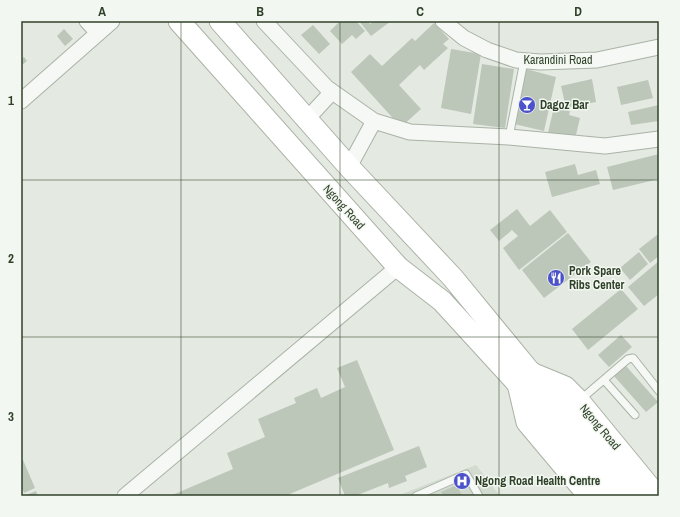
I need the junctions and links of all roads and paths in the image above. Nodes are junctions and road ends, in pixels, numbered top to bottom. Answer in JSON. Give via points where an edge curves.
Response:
{"nodes":[{"id":1,"x":87,"y":21,"type":"edge"},
{"id":2,"x":112,"y":21,"type":"edge"},
{"id":3,"x":179,"y":21,"type":"edge"},
{"id":4,"x":220,"y":21,"type":"edge"},
{"id":5,"x":264,"y":21,"type":"edge"},
{"id":6,"x":443,"y":21,"type":"edge"},
{"id":7,"x":98,"y":33,"type":"junction"},
{"id":8,"x":659,"y":47,"type":"edge"},
{"id":9,"x":524,"y":61,"type":"junction"},
{"id":10,"x":332,"y":92,"type":"junction"},
{"id":11,"x":21,"y":101,"type":"edge"},
{"id":12,"x":307,"y":119,"type":"junction"},
{"id":13,"x":374,"y":122,"type":"junction"},
{"id":14,"x":509,"y":137,"type":"junction"},
{"id":15,"x":659,"y":139,"type":"edge"},
{"id":16,"x":349,"y":167,"type":"junction"},
{"id":17,"x":398,"y":267,"type":"junction"},
{"id":18,"x":524,"y":378,"type":"junction"},
{"id":19,"x":604,"y":380,"type":"junction"},
{"id":20,"x":659,"y":391,"type":"edge"},
{"id":21,"x":579,"y":401,"type":"junction"},
{"id":22,"x":635,"y":415,"type":"dead end"},
{"id":23,"x":125,"y":496,"type":"edge"},
{"id":24,"x":416,"y":496,"type":"edge"},
{"id":25,"x":479,"y":496,"type":"edge"},
{"id":26,"x":589,"y":496,"type":"edge"},
{"id":27,"x":612,"y":496,"type":"edge"},
{"id":28,"x":636,"y":496,"type":"edge"},
{"id":29,"x":658,"y":496,"type":"edge"}],
"edges":[{"from":1,"to":7,"type":"street"},
{"from":2,"to":7,"type":"street"},
{"from":3,"to":17,"type":"main road","name":"Ngong Road"},
{"from":4,"to":12,"type":"main road","name":"Ngong Road"},
{"from":5,"to":10,"type":"street"},
{"from":6,"to":9,"type":"street","name":"Karandini Road","via":[[464,38],[487,50]]},
{"from":7,"to":11,"type":"street"},
{"from":8,"to":9,"type":"street","name":"Karandini Road","via":[[597,60]]},
{"from":9,"to":14,"type":"lane"},
{"from":10,"to":12,"type":"street"},
{"from":10,"to":13,"type":"street"},
{"from":12,"to":16,"type":"main road","name":"Ngong Road"},
{"from":13,"to":14,"type":"street","via":[[410,132]]},
{"from":13,"to":16,"type":"street"},
{"from":14,"to":15,"type":"street","via":[[605,146]]},
{"from":16,"to":18,"type":"main road","name":"Ngong Road","via":[[453,278]]},
{"from":17,"to":18,"type":"main road","name":"Ngong Road","via":[[442,301]]},
{"from":17,"to":23,"type":"street"},
{"from":18,"to":21,"type":"main road","name":"Ngong Road","via":[[565,387]]},
{"from":18,"to":26,"type":"main road","name":"Ngong Road","via":[[527,422]]},
{"from":18,"to":27,"type":"main road","name":"Ngong Road"},
{"from":18,"to":28,"type":"main road","name":"Ngong Road"},
{"from":19,"to":20,"type":"lane","via":[[628,359],[633,358]]},
{"from":19,"to":21,"type":"lane"},
{"from":19,"to":22,"type":"lane"},
{"from":21,"to":29,"type":"main road","name":"Ngong Road"},
{"from":24,"to":25,"type":"lane","via":[[466,474]]}]}
